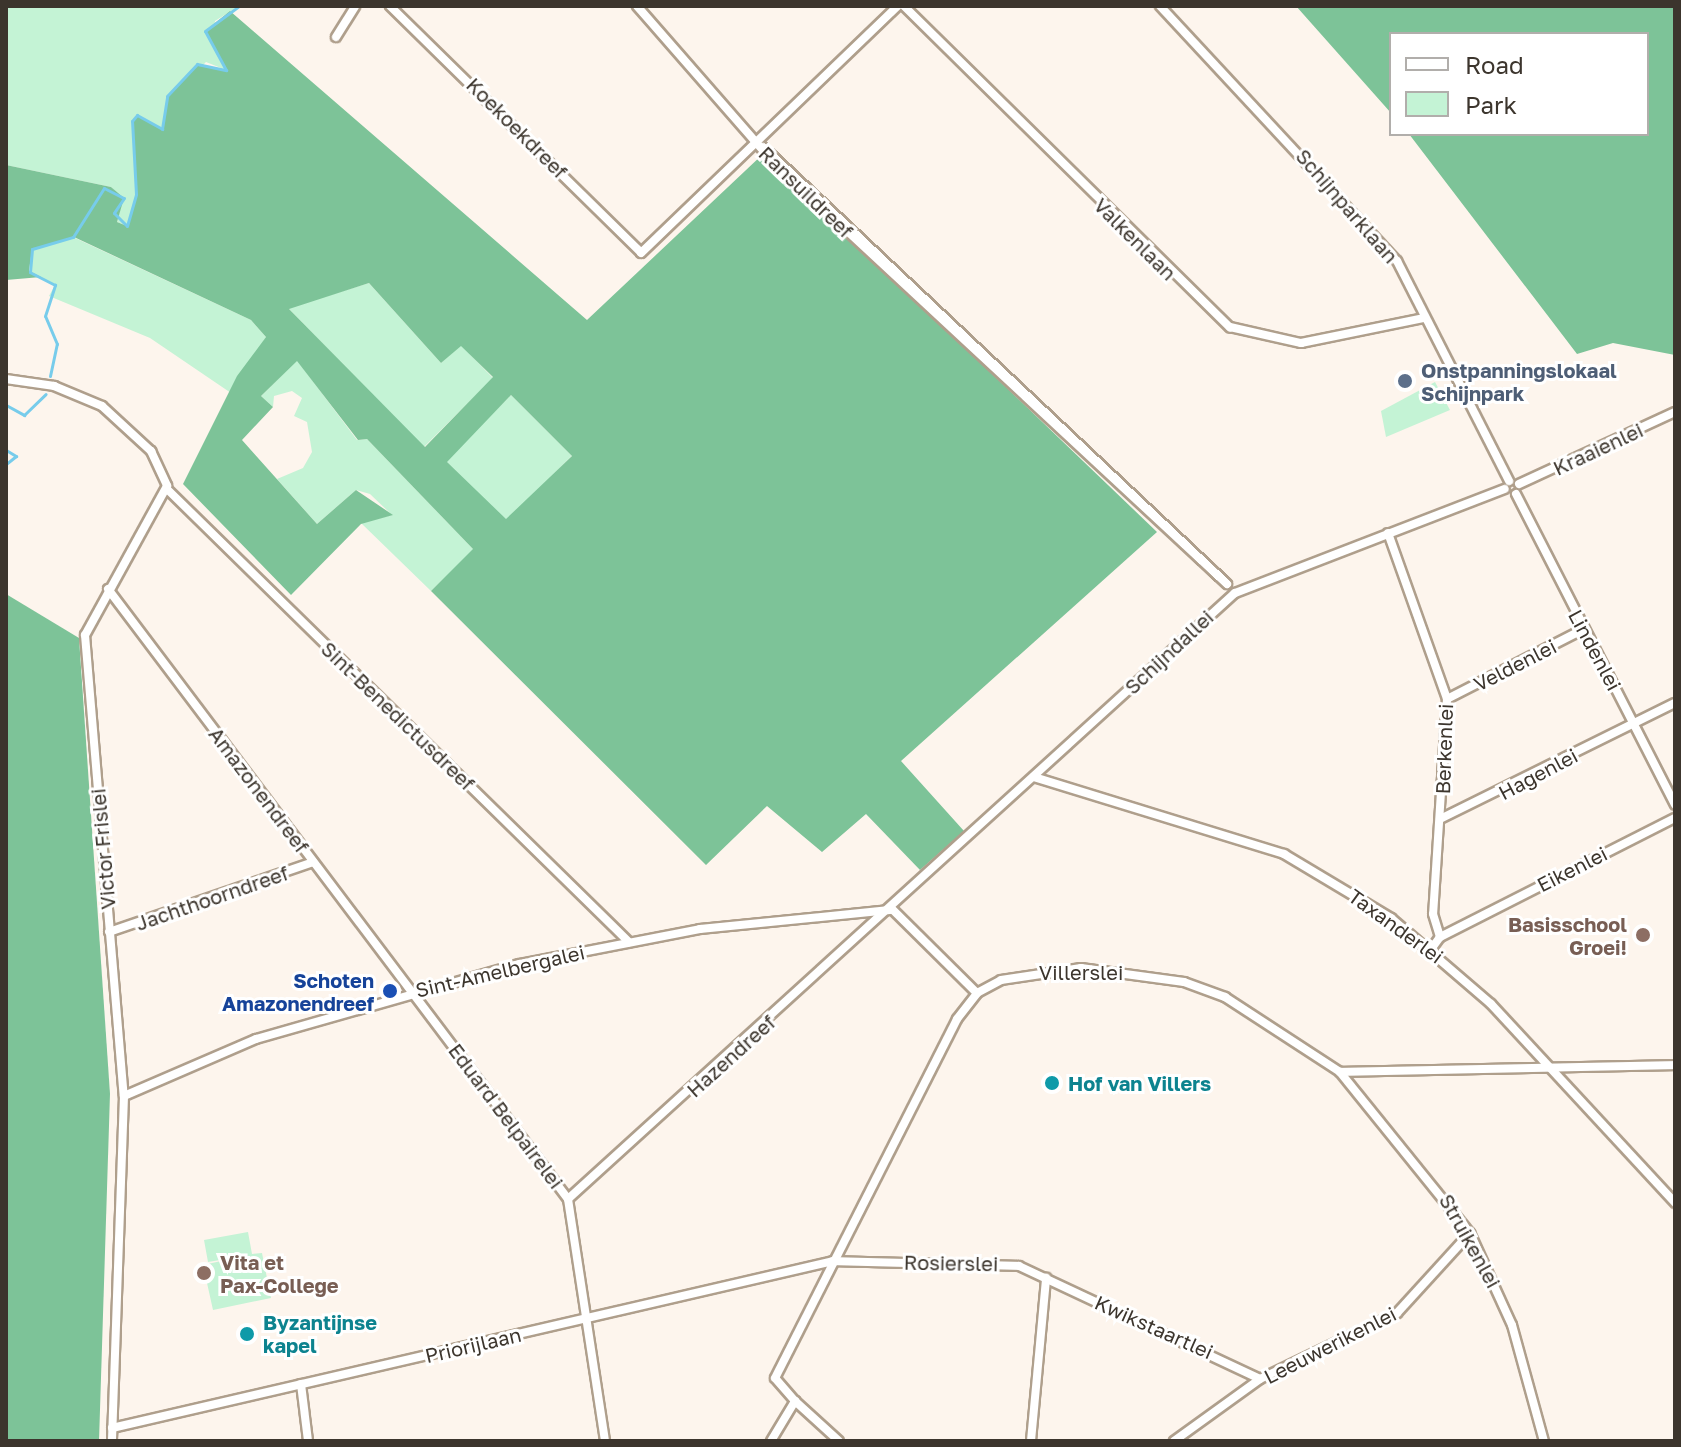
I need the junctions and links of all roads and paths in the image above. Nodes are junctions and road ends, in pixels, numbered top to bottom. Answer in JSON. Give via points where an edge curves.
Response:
{"nodes":[{"id":1,"x":355,"y":6,"type":"edge"},
{"id":2,"x":390,"y":6,"type":"edge"},
{"id":3,"x":637,"y":6,"type":"edge"},
{"id":4,"x":901,"y":6,"type":"edge"},
{"id":5,"x":1160,"y":6,"type":"edge"},
{"id":6,"x":336,"y":37,"type":"dead end"},
{"id":7,"x":755,"y":143,"type":"junction"},
{"id":8,"x":1424,"y":318,"type":"junction"},
{"id":9,"x":6,"y":379,"type":"edge"},
{"id":10,"x":1675,"y":412,"type":"edge"},
{"id":11,"x":1519,"y":484,"type":"junction"},
{"id":12,"x":1507,"y":485,"type":"junction"},
{"id":13,"x":168,"y":490,"type":"junction"},
{"id":14,"x":1516,"y":494,"type":"junction"},
{"id":15,"x":1388,"y":533,"type":"junction"},
{"id":16,"x":108,"y":589,"type":"junction"},
{"id":17,"x":1235,"y":593,"type":"junction"},
{"id":18,"x":1584,"y":629,"type":"junction"},
{"id":19,"x":1447,"y":699,"type":"junction"},
{"id":20,"x":1675,"y":703,"type":"edge"},
{"id":21,"x":1634,"y":724,"type":"junction"},
{"id":22,"x":1034,"y":777,"type":"junction"},
{"id":23,"x":1675,"y":805,"type":"edge"},
{"id":24,"x":1675,"y":818,"type":"edge"},
{"id":25,"x":1440,"y":819,"type":"junction"},
{"id":26,"x":313,"y":862,"type":"junction"},
{"id":27,"x":893,"y":910,"type":"junction"},
{"id":28,"x":1433,"y":927,"type":"junction"},
{"id":29,"x":109,"y":932,"type":"junction"},
{"id":30,"x":1440,"y":937,"type":"junction"},
{"id":31,"x":1420,"y":940,"type":"junction"},
{"id":32,"x":629,"y":942,"type":"junction"},
{"id":33,"x":1432,"y":948,"type":"junction"},
{"id":34,"x":411,"y":991,"type":"junction"},
{"id":35,"x":977,"y":993,"type":"junction"},
{"id":36,"x":1675,"y":1065,"type":"edge"},
{"id":37,"x":1552,"y":1068,"type":"junction"},
{"id":38,"x":1340,"y":1072,"type":"junction"},
{"id":39,"x":124,"y":1096,"type":"junction"},
{"id":40,"x":568,"y":1199,"type":"junction"},
{"id":41,"x":1675,"y":1203,"type":"edge"},
{"id":42,"x":1470,"y":1233,"type":"junction"},
{"id":43,"x":833,"y":1261,"type":"junction"},
{"id":44,"x":1046,"y":1278,"type":"junction"},
{"id":45,"x":586,"y":1319,"type":"junction"},
{"id":46,"x":1260,"y":1379,"type":"junction"},
{"id":47,"x":301,"y":1384,"type":"junction"},
{"id":48,"x":795,"y":1401,"type":"junction"},
{"id":49,"x":112,"y":1428,"type":"junction"},
{"id":50,"x":112,"y":1441,"type":"edge"},
{"id":51,"x":308,"y":1441,"type":"edge"},
{"id":52,"x":605,"y":1441,"type":"edge"},
{"id":53,"x":771,"y":1441,"type":"edge"},
{"id":54,"x":839,"y":1441,"type":"edge"},
{"id":55,"x":1031,"y":1441,"type":"edge"},
{"id":56,"x":1174,"y":1441,"type":"edge"},
{"id":57,"x":1544,"y":1441,"type":"edge"}],
"edges":[{"from":1,"to":6,"type":"street"},
{"from":2,"to":7,"type":"street","name":"Koekoekdreef","via":[[641,253]]},
{"from":3,"to":7,"type":"street","name":"Ransuildreef"},
{"from":4,"to":7,"type":"street"},
{"from":4,"to":8,"type":"street","name":"Valkenlaan","via":[[1230,327],[1301,343]]},
{"from":5,"to":8,"type":"street","name":"Schijnparklaan","via":[[1359,215],[1397,261]]},
{"from":7,"to":17,"type":"street","name":"Ransuildreef"},
{"from":8,"to":12,"type":"street","name":"Schijnparklaan"},
{"from":9,"to":13,"type":"street","via":[[72,392],[112,413],[151,451]]},
{"from":10,"to":11,"type":"street","name":"Kraaienlei"},
{"from":11,"to":12,"type":"street"},
{"from":11,"to":14,"type":"street"},
{"from":12,"to":14,"type":"street"},
{"from":12,"to":15,"type":"street","name":"Schijndallei"},
{"from":13,"to":16,"type":"street","name":"Victor Frislei"},
{"from":13,"to":32,"type":"street","name":"Sint-Benedictusdreef"},
{"from":14,"to":18,"type":"street","name":"Lindenlei"},
{"from":15,"to":17,"type":"street","name":"Schijndallei"},
{"from":15,"to":19,"type":"street","name":"Berkenlei"},
{"from":16,"to":26,"type":"street","name":"Amazonendreef"},
{"from":16,"to":29,"type":"street","name":"Victor Frislei","via":[[85,635]]},
{"from":17,"to":22,"type":"street","name":"Schijndallei"},
{"from":18,"to":19,"type":"street","name":"Veldenlei"},
{"from":18,"to":21,"type":"street","name":"Lindenlei"},
{"from":19,"to":25,"type":"street","name":"Berkenlei"},
{"from":20,"to":21,"type":"street","name":"Hagenlei"},
{"from":21,"to":23,"type":"street","name":"Lindenlei"},
{"from":21,"to":25,"type":"street","name":"Hagenlei"},
{"from":22,"to":27,"type":"street","name":"Schijndallei"},
{"from":22,"to":31,"type":"street","name":"Taxanderlei","via":[[1284,854]]},
{"from":24,"to":30,"type":"street","name":"Eikenlei"},
{"from":25,"to":28,"type":"street","name":"Berkenlei"},
{"from":26,"to":29,"type":"street","name":"Jachthoorndreef"},
{"from":26,"to":34,"type":"street","name":"Amazonendreef"},
{"from":27,"to":32,"type":"street","name":"Sint-Amelbergalei"},
{"from":27,"to":35,"type":"street"},
{"from":27,"to":40,"type":"street","name":"Hazendreef"},
{"from":28,"to":30,"type":"street"},
{"from":28,"to":31,"type":"street"},
{"from":29,"to":39,"type":"street","name":"Victor Frislei"},
{"from":30,"to":33,"type":"street","name":"Eikenlei"},
{"from":31,"to":33,"type":"street","name":"Taxanderlei"},
{"from":32,"to":34,"type":"street","name":"Sint-Amelbergalei"},
{"from":33,"to":37,"type":"street","name":"Taxanderlei"},
{"from":34,"to":39,"type":"street","name":"Sint-Amelbergalei","via":[[256,1039]]},
{"from":34,"to":40,"type":"street","name":"Eduard Belpairelei"},
{"from":35,"to":38,"type":"street","name":"Villerslei","via":[[1048,969],[1132,971],[1184,982],[1257,1014]]},
{"from":35,"to":43,"type":"street","via":[[957,1019]]},
{"from":36,"to":37,"type":"street"},
{"from":37,"to":38,"type":"street"},
{"from":37,"to":41,"type":"street","name":"Taxanderlei"},
{"from":38,"to":42,"type":"street","name":"Struikenlei"},
{"from":39,"to":49,"type":"street","name":"Victor Frislei"},
{"from":40,"to":45,"type":"street","name":"Eduard Belpairelei"},
{"from":42,"to":46,"type":"street","name":"Leeuwerikenlei","via":[[1397,1313]]},
{"from":42,"to":57,"type":"street","name":"Struikenlei","via":[[1512,1325]]},
{"from":43,"to":44,"type":"street","name":"Rosierslei","via":[[1001,1264]]},
{"from":43,"to":45,"type":"street","name":"Priorijlaan"},
{"from":43,"to":48,"type":"street","via":[[775,1378]]},
{"from":44,"to":46,"type":"street","name":"Kwikstaartlei"},
{"from":44,"to":55,"type":"street"},
{"from":45,"to":47,"type":"street","name":"Priorijlaan"},
{"from":45,"to":52,"type":"street","name":"Eduard Belpairelei"},
{"from":46,"to":56,"type":"street","name":"Leeuwerikenlei"},
{"from":47,"to":49,"type":"street","name":"Priorijlaan"},
{"from":47,"to":51,"type":"street"},
{"from":48,"to":53,"type":"street"},
{"from":48,"to":54,"type":"street"},
{"from":49,"to":50,"type":"street","name":"Victor Frislei"}]}
